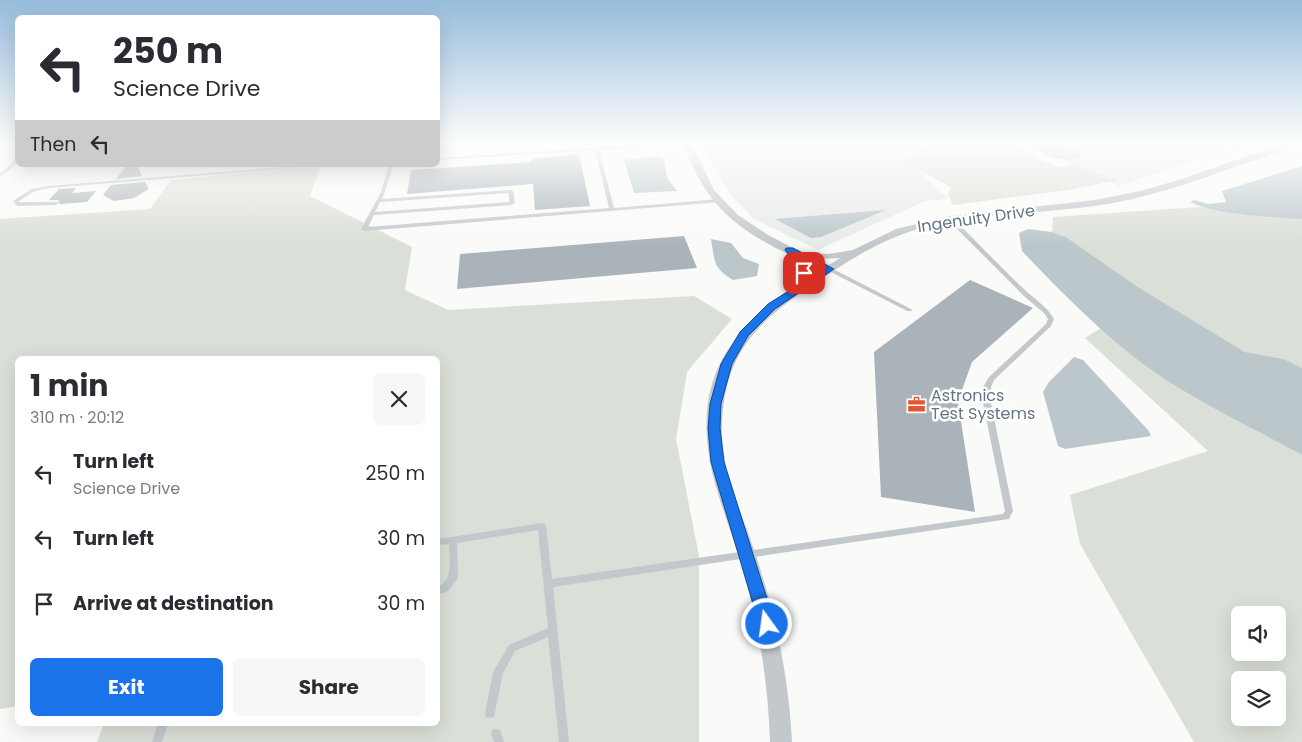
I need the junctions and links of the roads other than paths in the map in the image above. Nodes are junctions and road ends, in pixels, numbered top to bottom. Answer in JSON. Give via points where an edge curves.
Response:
{"nodes":[{"id":1,"x":177,"y":177,"type":"edge"},
{"id":2,"x":389,"y":177,"type":"edge"},
{"id":3,"x":604,"y":177,"type":"edge"},
{"id":4,"x":703,"y":177,"type":"edge"},
{"id":5,"x":1194,"y":177,"type":"edge"},
{"id":6,"x":379,"y":201,"type":"junction"},
{"id":7,"x":718,"y":202,"type":"junction"},
{"id":8,"x":56,"y":203,"type":"dead end"},
{"id":9,"x":512,"y":203,"type":"junction"},
{"id":10,"x":612,"y":210,"type":"junction"},
{"id":11,"x":372,"y":214,"type":"junction"},
{"id":12,"x":513,"y":217,"type":"junction"},
{"id":13,"x":950,"y":219,"type":"junction"},
{"id":14,"x":789,"y":250,"type":"junction"},
{"id":15,"x":857,"y":252,"type":"junction"},
{"id":16,"x":829,"y":269,"type":"junction"},
{"id":17,"x":798,"y":289,"type":"junction"},
{"id":18,"x":909,"y":310,"type":"dead end"},
{"id":19,"x":453,"y":540,"type":"junction"},
{"id":20,"x":440,"y":542,"type":"edge"},
{"id":21,"x":747,"y":555,"type":"junction"},
{"id":22,"x":548,"y":584,"type":"junction"},
{"id":23,"x":440,"y":590,"type":"edge"},
{"id":24,"x":553,"y":630,"type":"junction"},
{"id":25,"x":490,"y":713,"type":"dead end"},
{"id":26,"x":162,"y":726,"type":"edge"},
{"id":27,"x":157,"y":742,"type":"edge"},
{"id":28,"x":564,"y":742,"type":"edge"},
{"id":29,"x":781,"y":742,"type":"edge"}],
"edges":[{"from":1,"to":8,"type":"lane","via":[[49,187],[33,190],[16,201],[28,205]]},
{"from":2,"to":6,"type":"lane"},
{"from":3,"to":10,"type":"lane"},
{"from":4,"to":7,"type":"street"},
{"from":5,"to":13,"type":"street","name":"Ingenuity Drive","via":[[1146,193]]},
{"from":6,"to":9,"type":"lane","via":[[511,191]]},
{"from":6,"to":11,"type":"lane"},
{"from":7,"to":10,"type":"lane"},
{"from":7,"to":14,"type":"street","via":[[748,226]]},
{"from":9,"to":11,"type":"lane"},
{"from":9,"to":12,"type":"lane"},
{"from":10,"to":12,"type":"lane"},
{"from":11,"to":12,"type":"lane","via":[[364,228]]},
{"from":13,"to":15,"type":"street","name":"Ingenuity Drive","via":[[898,232]]},
{"from":13,"to":21,"type":"lane","via":[[982,247],[1051,319],[1049,325],[991,379],[987,387],[986,398],[1008,505],[1007,515],[996,520],[956,523]]},
{"from":14,"to":15,"type":"street","via":[[825,257]]},
{"from":14,"to":16,"type":"street"},
{"from":14,"to":17,"type":"street","via":[[804,268]]},
{"from":15,"to":16,"type":"street","name":"Ingenuity Drive"},
{"from":16,"to":17,"type":"street","name":"Ingenuity Drive"},
{"from":16,"to":18,"type":"lane"},
{"from":17,"to":21,"type":"street","name":"Ingenuity Drive","via":[[758,317],[743,335],[727,364],[718,392],[714,428],[718,462]]},
{"from":19,"to":20,"type":"lane"},
{"from":19,"to":22,"type":"lane","via":[[542,526]]},
{"from":19,"to":23,"type":"lane","via":[[453,578]]},
{"from":21,"to":22,"type":"lane"},
{"from":21,"to":29,"type":"street","name":"Ingenuity Drive","via":[[770,639]]},
{"from":22,"to":24,"type":"lane"},
{"from":24,"to":25,"type":"lane","via":[[512,648],[498,672]]},
{"from":24,"to":28,"type":"lane"},
{"from":26,"to":27,"type":"lane"}]}
